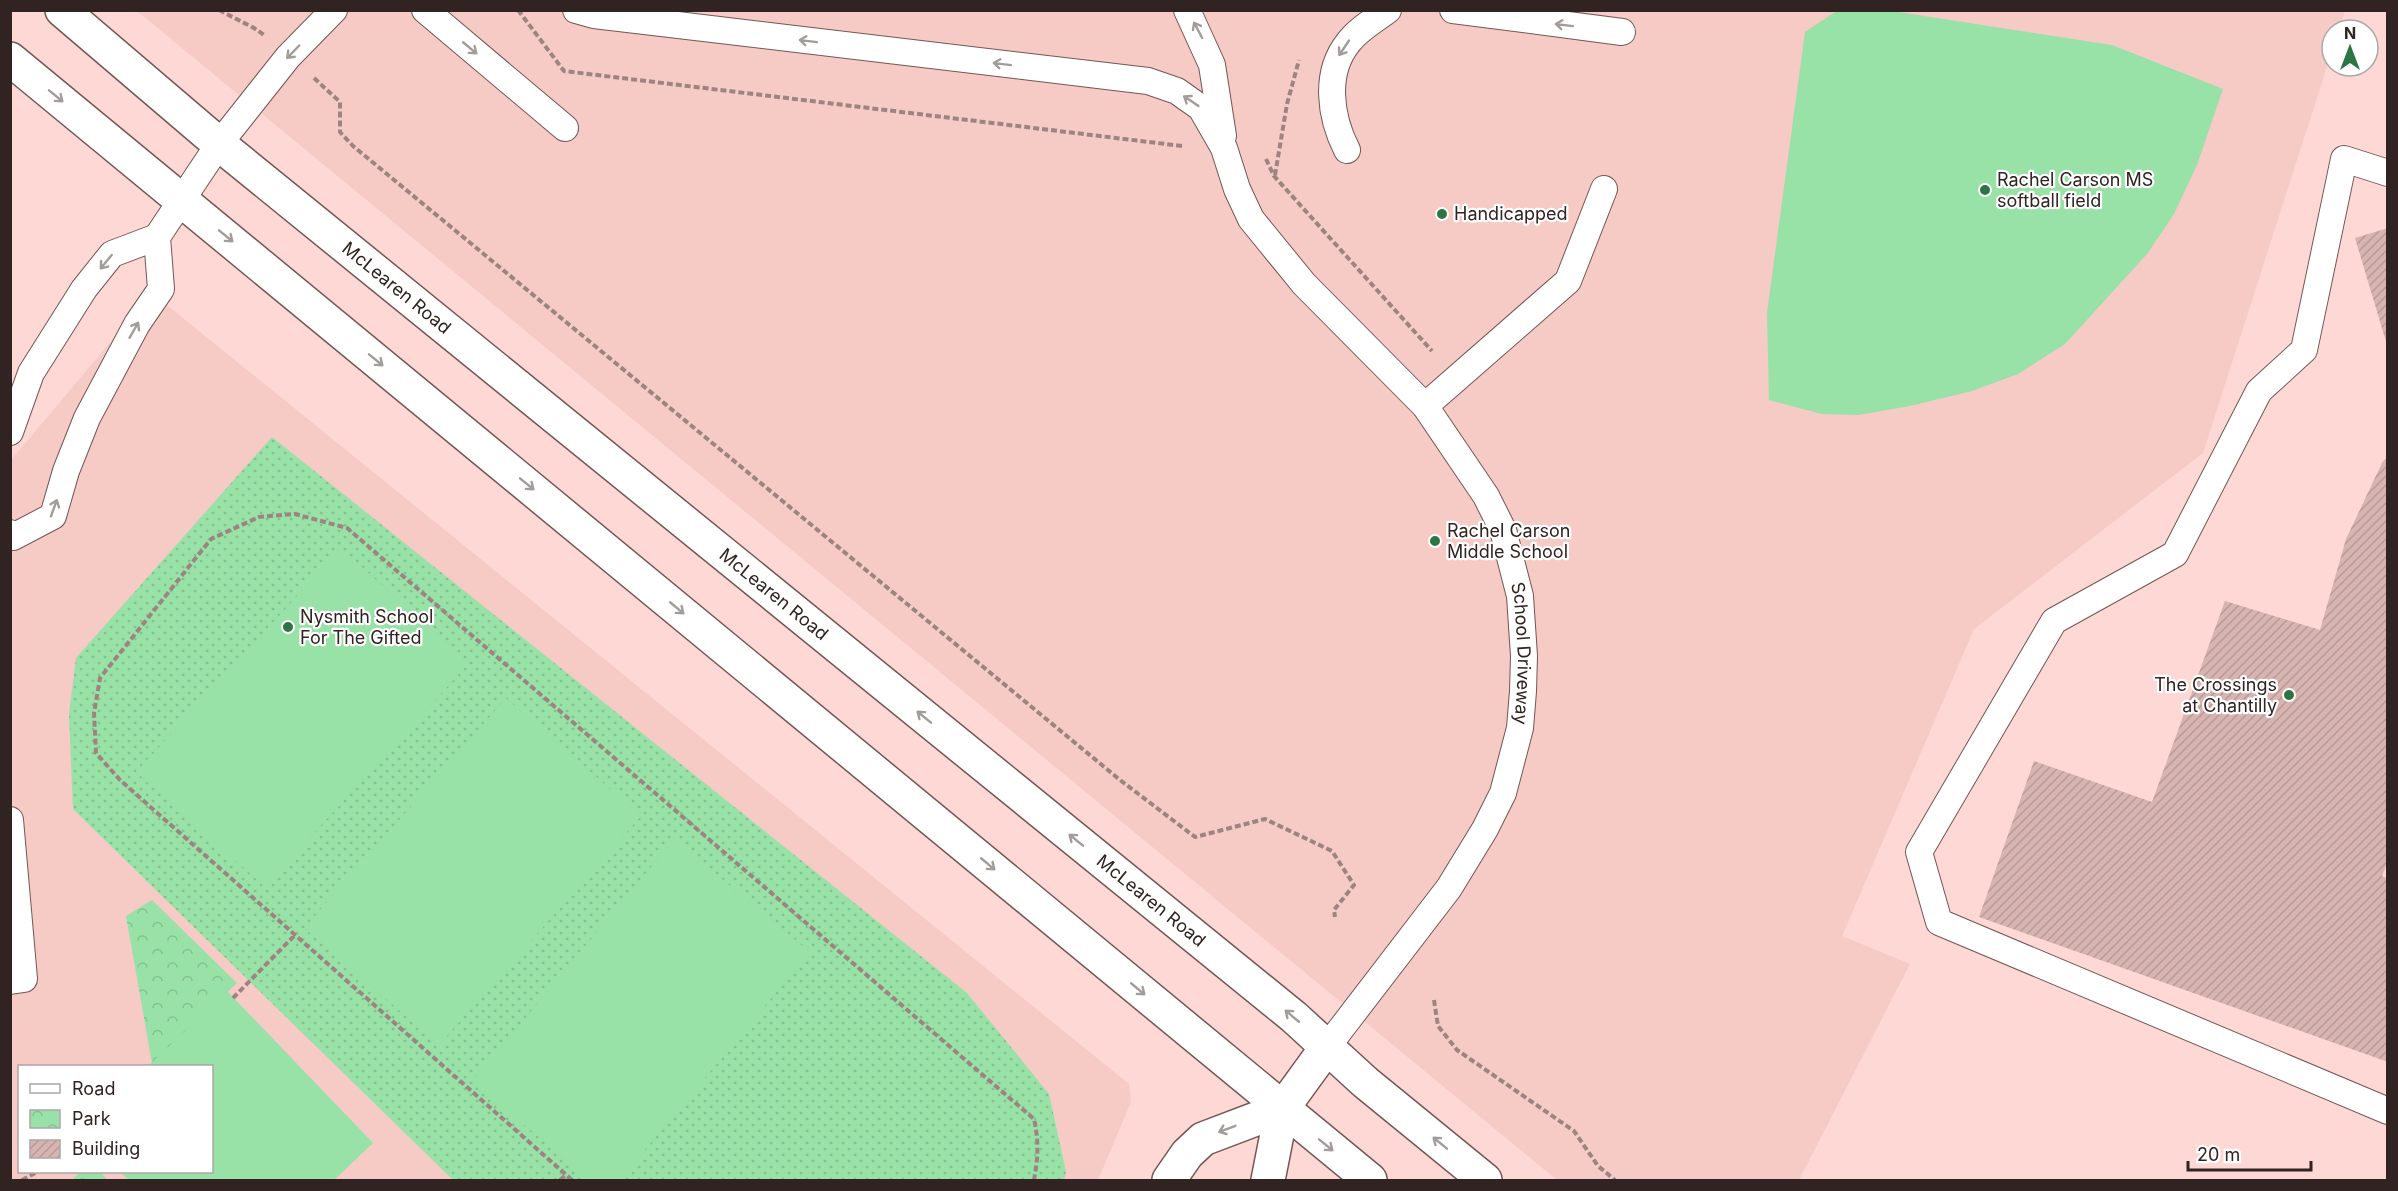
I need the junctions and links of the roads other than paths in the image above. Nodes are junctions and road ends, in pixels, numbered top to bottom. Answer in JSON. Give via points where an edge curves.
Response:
{"nodes":[{"id":1,"x":62,"y":10,"type":"edge"},
{"id":2,"x":334,"y":10,"type":"edge"},
{"id":3,"x":425,"y":10,"type":"edge"},
{"id":4,"x":576,"y":10,"type":"edge"},
{"id":5,"x":1187,"y":10,"type":"edge"},
{"id":6,"x":1388,"y":10,"type":"edge"},
{"id":7,"x":1453,"y":10,"type":"edge"},
{"id":8,"x":1622,"y":32,"type":"dead end"},
{"id":9,"x":10,"y":59,"type":"edge"},
{"id":10,"x":566,"y":128,"type":"dead end"},
{"id":11,"x":219,"y":144,"type":"junction"},
{"id":12,"x":1224,"y":148,"type":"junction"},
{"id":13,"x":1347,"y":150,"type":"dead end"},
{"id":14,"x":2388,"y":173,"type":"edge"},
{"id":15,"x":1604,"y":189,"type":"dead end"},
{"id":16,"x":181,"y":199,"type":"junction"},
{"id":17,"x":157,"y":237,"type":"junction"},
{"id":18,"x":1425,"y":406,"type":"junction"},
{"id":19,"x":10,"y":432,"type":"edge"},
{"id":20,"x":11,"y":539,"type":"edge"},
{"id":21,"x":10,"y":820,"type":"edge"},
{"id":22,"x":10,"y":981,"type":"edge"},
{"id":23,"x":1328,"y":1047,"type":"junction"},
{"id":24,"x":1282,"y":1108,"type":"junction"},
{"id":25,"x":2388,"y":1111,"type":"edge"},
{"id":26,"x":1169,"y":1180,"type":"edge"},
{"id":27,"x":1268,"y":1180,"type":"edge"},
{"id":28,"x":1370,"y":1180,"type":"edge"},
{"id":29,"x":1485,"y":1180,"type":"edge"}],
"edges":[{"from":1,"to":11,"type":"main road","name":"McLearen Road"},
{"from":2,"to":11,"type":"lane","one_way":true,"via":[[288,57]]},
{"from":3,"to":10,"type":"lane","one_way":true},
{"from":12,"to":4,"type":"lane","one_way":true,"via":[[1201,108],[1177,91],[1148,81]]},
{"from":12,"to":5,"type":"lane","one_way":true,"via":[[1212,65]]},
{"from":6,"to":13,"type":"lane","one_way":true,"via":[[1349,41],[1339,56],[1332,95],[1340,136]]},
{"from":8,"to":7,"type":"lane","one_way":true},
{"from":9,"to":16,"type":"main road","one_way":true},
{"from":11,"to":16,"type":"lane"},
{"from":23,"to":11,"type":"main road","name":"McLearen Road","one_way":true},
{"from":12,"to":18,"type":"lane","name":"School Driveway","via":[[1251,219],[1304,284]]},
{"from":14,"to":25,"type":"lane","via":[[2344,159],[2304,350],[2259,391],[2175,554],[2054,621],[1919,852],[1939,922]]},
{"from":15,"to":18,"type":"lane","via":[[1568,281]]},
{"from":16,"to":17,"type":"lane"},
{"from":16,"to":24,"type":"main road","one_way":true},
{"from":17,"to":19,"type":"lane","one_way":true,"via":[[112,254],[84,289],[31,373]]},
{"from":20,"to":17,"type":"lane","one_way":true,"via":[[53,516],[66,471],[92,408],[127,341],[161,289]]},
{"from":18,"to":23,"type":"lane","name":"School Driveway","via":[[1486,496],[1513,562],[1523,623],[1520,728],[1503,793],[1467,861]]},
{"from":21,"to":22,"type":"lane","via":[[24,979]]},
{"from":23,"to":24,"type":"main road"},
{"from":29,"to":23,"type":"main road","name":"McLearen Road","one_way":true},
{"from":24,"to":26,"type":"main road","one_way":true,"via":[[1203,1139]]},
{"from":24,"to":27,"type":"main road"},
{"from":24,"to":28,"type":"main road","one_way":true}]}
